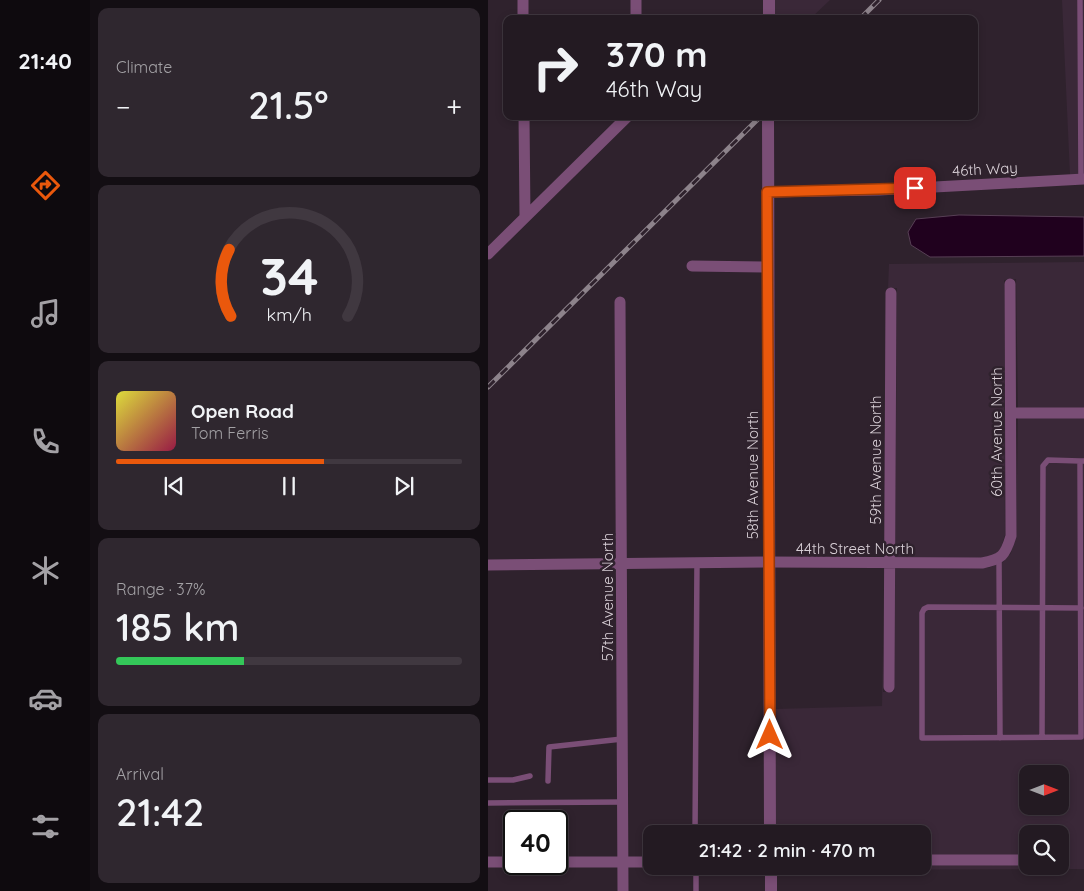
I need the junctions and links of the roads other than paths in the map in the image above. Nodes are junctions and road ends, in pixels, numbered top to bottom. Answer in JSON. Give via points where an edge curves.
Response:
{"nodes":[{"id":1,"x":523,"y":0,"type":"edge"},
{"id":2,"x":636,"y":0,"type":"edge"},
{"id":3,"x":769,"y":0,"type":"edge"},
{"id":4,"x":1080,"y":0,"type":"edge"},
{"id":5,"x":523,"y":15,"type":"edge"},
{"id":6,"x":636,"y":15,"type":"edge"},
{"id":7,"x":769,"y":15,"type":"edge"},
{"id":8,"x":524,"y":120,"type":"edge"},
{"id":9,"x":624,"y":120,"type":"edge"},
{"id":10,"x":768,"y":120,"type":"edge"},
{"id":11,"x":1082,"y":153,"type":"edge"},
{"id":12,"x":1083,"y":179,"type":"edge"},
{"id":13,"x":767,"y":192,"type":"junction"},
{"id":14,"x":524,"y":217,"type":"junction"},
{"id":15,"x":488,"y":254,"type":"edge"},
{"id":16,"x":692,"y":266,"type":"dead end"},
{"id":17,"x":767,"y":267,"type":"junction"},
{"id":18,"x":1010,"y":284,"type":"dead end"},
{"id":19,"x":891,"y":293,"type":"dead end"},
{"id":20,"x":620,"y":302,"type":"dead end"},
{"id":21,"x":1012,"y":413,"type":"junction"},
{"id":22,"x":1084,"y":413,"type":"edge"},
{"id":23,"x":1082,"y":461,"type":"edge"},
{"id":24,"x":1082,"y":506,"type":"edge"},
{"id":25,"x":999,"y":559,"type":"junction"},
{"id":26,"x":768,"y":562,"type":"junction"},
{"id":27,"x":697,"y":563,"type":"junction"},
{"id":28,"x":890,"y":563,"type":"junction"},
{"id":29,"x":488,"y":565,"type":"edge"},
{"id":30,"x":622,"y":565,"type":"junction"},
{"id":31,"x":1043,"y":607,"type":"junction"},
{"id":32,"x":999,"y":608,"type":"junction"},
{"id":33,"x":1080,"y":608,"type":"junction"},
{"id":34,"x":888,"y":687,"type":"dead end"},
{"id":35,"x":1042,"y":737,"type":"junction"},
{"id":36,"x":1000,"y":738,"type":"junction"},
{"id":37,"x":622,"y":739,"type":"junction"},
{"id":38,"x":530,"y":776,"type":"dead end"},
{"id":39,"x":488,"y":780,"type":"edge"},
{"id":40,"x":548,"y":781,"type":"dead end"},
{"id":41,"x":623,"y":802,"type":"junction"},
{"id":42,"x":488,"y":804,"type":"edge"},
{"id":43,"x":695,"y":825,"type":"edge"},
{"id":44,"x":770,"y":825,"type":"edge"},
{"id":45,"x":931,"y":860,"type":"edge"},
{"id":46,"x":1019,"y":860,"type":"edge"},
{"id":47,"x":488,"y":862,"type":"edge"},
{"id":48,"x":503,"y":862,"type":"edge"},
{"id":49,"x":568,"y":862,"type":"edge"},
{"id":50,"x":623,"y":862,"type":"junction"},
{"id":51,"x":643,"y":862,"type":"edge"},
{"id":52,"x":696,"y":875,"type":"edge"},
{"id":53,"x":771,"y":875,"type":"edge"},
{"id":54,"x":623,"y":891,"type":"edge"},
{"id":55,"x":696,"y":891,"type":"edge"},
{"id":56,"x":771,"y":891,"type":"edge"}],
"edges":[{"from":1,"to":5,"type":"street"},
{"from":2,"to":6,"type":"street"},
{"from":3,"to":7,"type":"street"},
{"from":4,"to":11,"type":"lane"},
{"from":8,"to":14,"type":"street"},
{"from":9,"to":14,"type":"street"},
{"from":10,"to":13,"type":"street","name":"58th Avenue North"},
{"from":11,"to":12,"type":"lane"},
{"from":12,"to":13,"type":"street","name":"46th Way","via":[[879,190]]},
{"from":13,"to":17,"type":"street","name":"58th Avenue North"},
{"from":14,"to":15,"type":"street"},
{"from":16,"to":17,"type":"street"},
{"from":17,"to":26,"type":"street","name":"58th Avenue North"},
{"from":18,"to":21,"type":"street","name":"60th Avenue North"},
{"from":19,"to":28,"type":"street","name":"59th Avenue North"},
{"from":20,"to":30,"type":"street","name":"57th Avenue North"},
{"from":21,"to":22,"type":"street"},
{"from":21,"to":25,"type":"street","name":"60th Avenue North","via":[[1011,536],[1007,550]]},
{"from":23,"to":24,"type":"lane"},
{"from":23,"to":31,"type":"lane","via":[[1048,460],[1044,466]]},
{"from":24,"to":33,"type":"lane"},
{"from":25,"to":28,"type":"street","name":"44th Street North","via":[[982,563]]},
{"from":25,"to":32,"type":"lane"},
{"from":26,"to":27,"type":"street","name":"44th Street North"},
{"from":26,"to":28,"type":"street","name":"44th Street North"},
{"from":26,"to":44,"type":"street","name":"58th Avenue North"},
{"from":27,"to":30,"type":"street","name":"44th Street North"},
{"from":27,"to":43,"type":"lane"},
{"from":28,"to":34,"type":"street","name":"59th Avenue North"},
{"from":29,"to":30,"type":"street","name":"44th Street North"},
{"from":30,"to":37,"type":"street","name":"57th Avenue North"},
{"from":31,"to":32,"type":"lane"},
{"from":31,"to":33,"type":"lane"},
{"from":31,"to":35,"type":"lane"},
{"from":32,"to":36,"type":"lane"},
{"from":32,"to":36,"type":"lane","via":[[924,608],[922,738]]},
{"from":33,"to":35,"type":"lane","via":[[1081,737]]},
{"from":35,"to":36,"type":"lane"},
{"from":37,"to":40,"type":"lane","via":[[549,747]]},
{"from":37,"to":41,"type":"street","name":"57th Avenue North"},
{"from":38,"to":39,"type":"lane"},
{"from":41,"to":42,"type":"lane"},
{"from":41,"to":50,"type":"street","name":"57th Avenue North"},
{"from":45,"to":46,"type":"street"},
{"from":47,"to":48,"type":"street"},
{"from":49,"to":50,"type":"street"},
{"from":50,"to":51,"type":"street"},
{"from":50,"to":54,"type":"street","name":"57th Avenue North"},
{"from":52,"to":55,"type":"lane"},
{"from":53,"to":56,"type":"street"}]}
